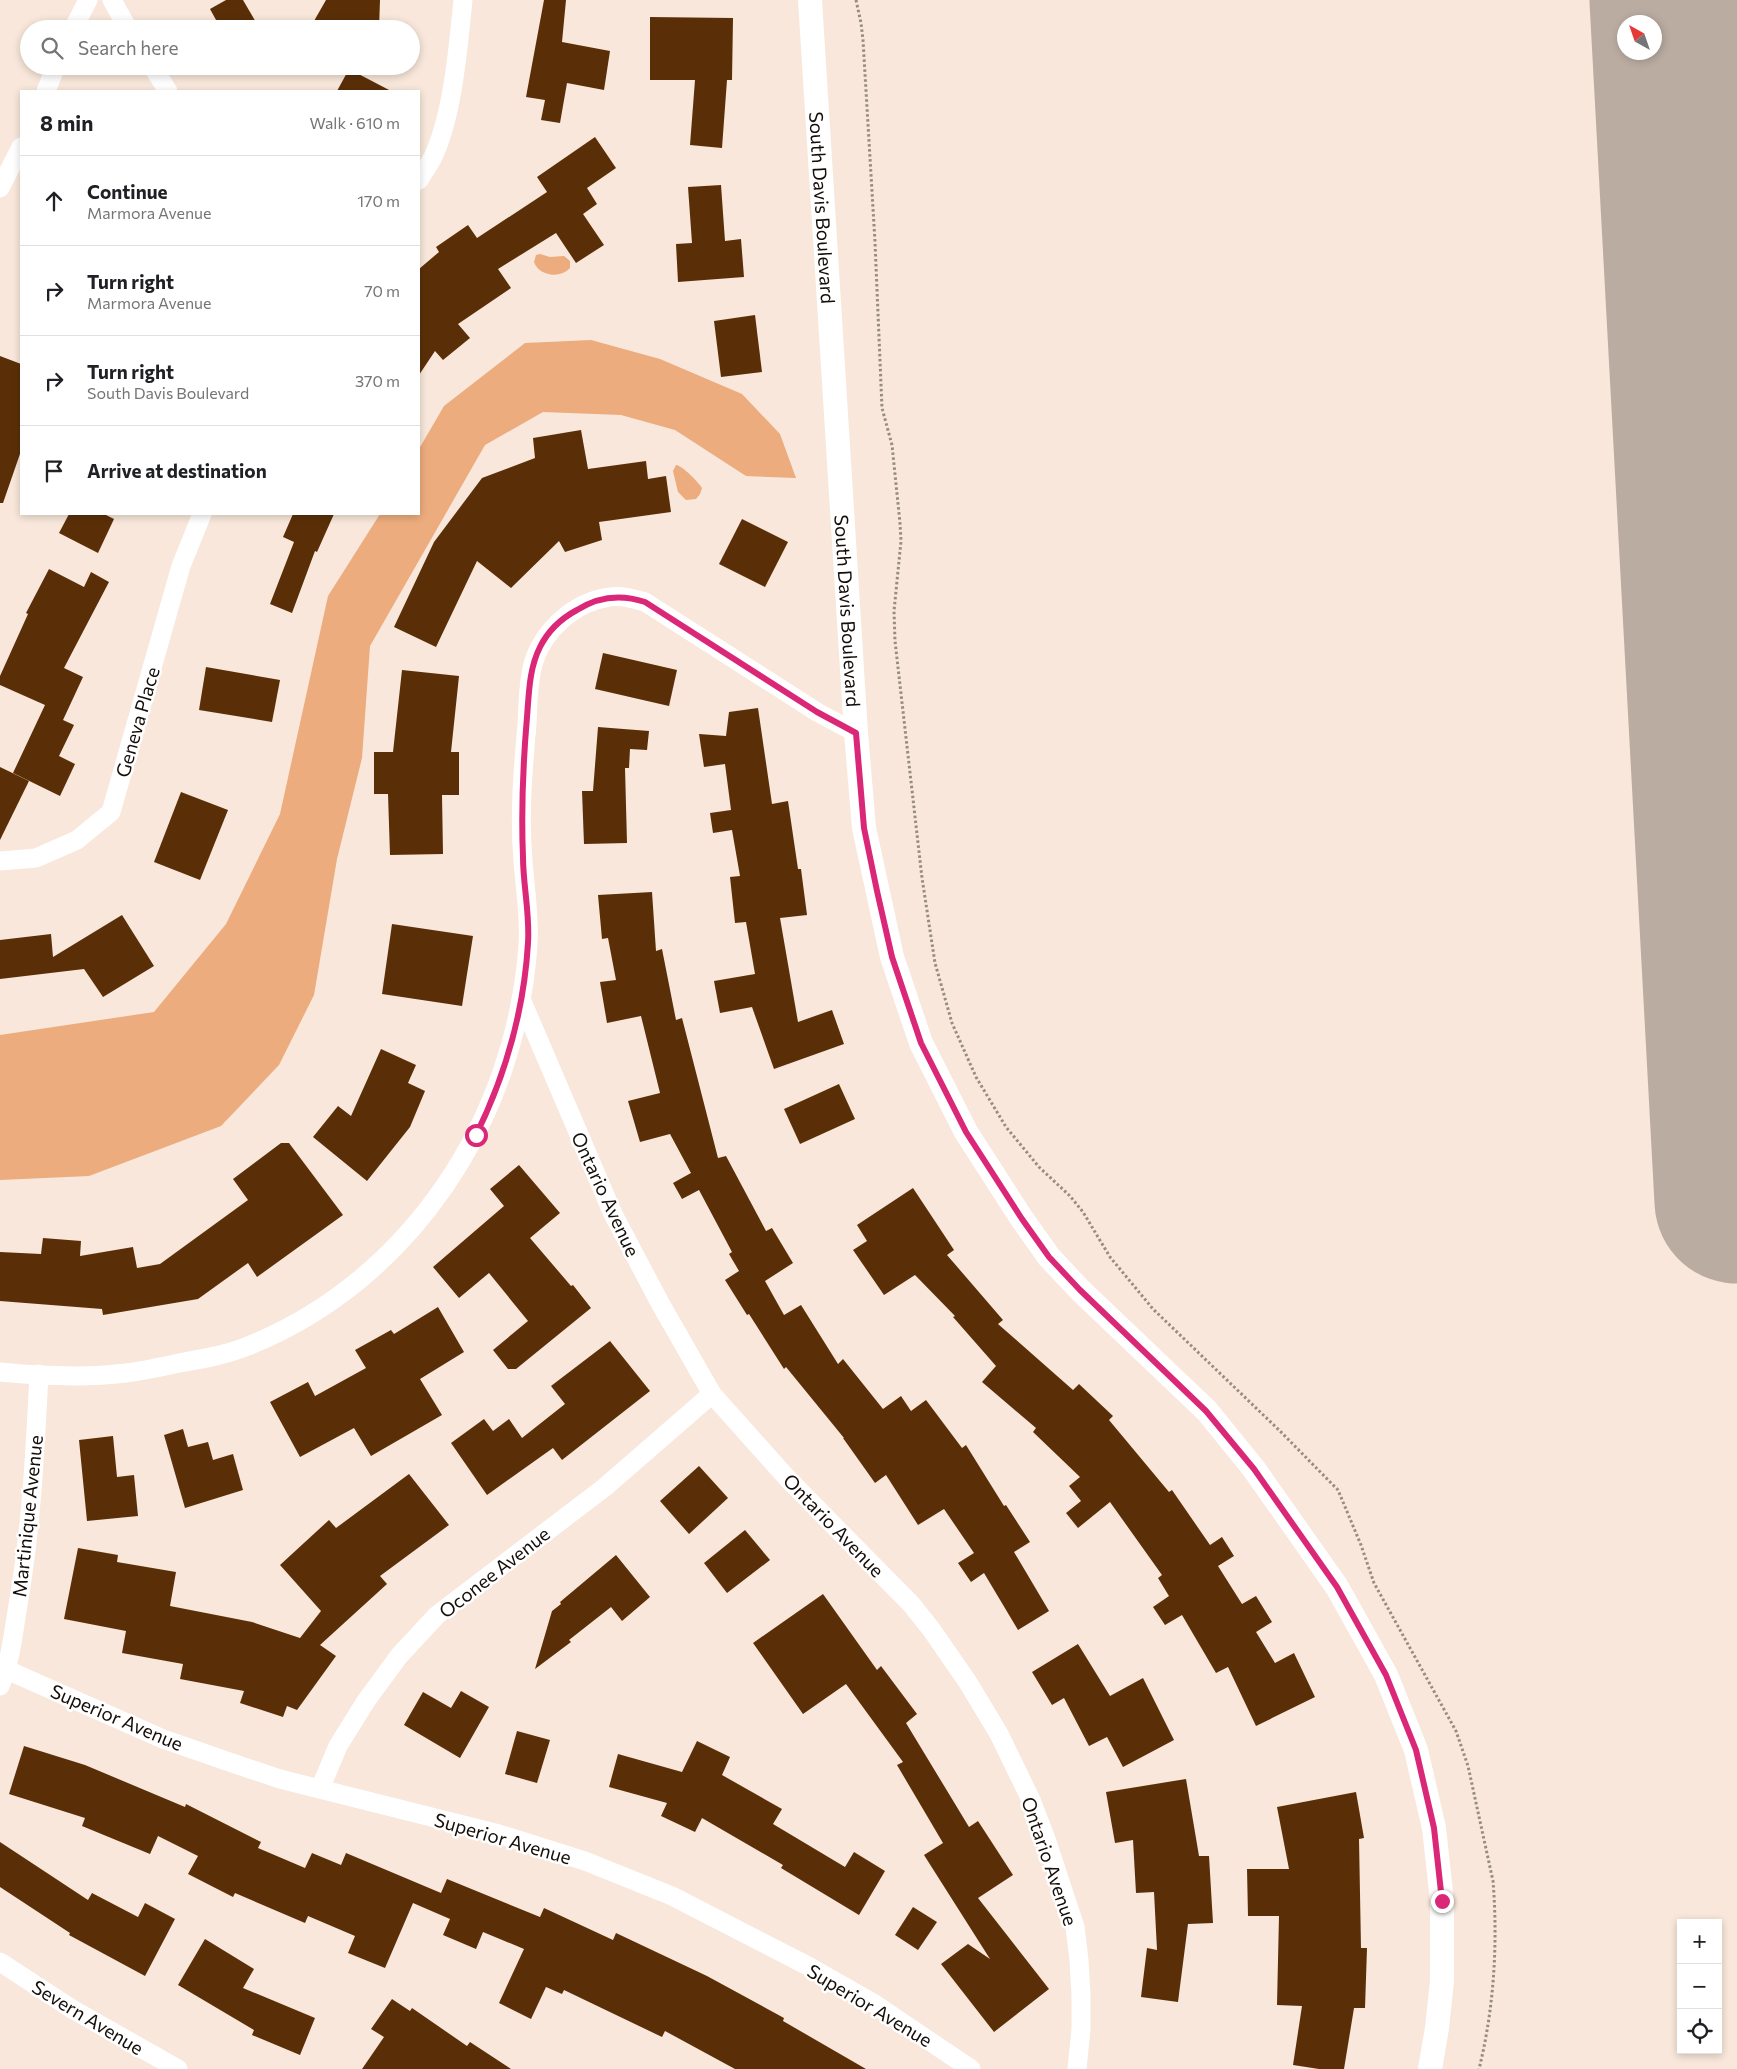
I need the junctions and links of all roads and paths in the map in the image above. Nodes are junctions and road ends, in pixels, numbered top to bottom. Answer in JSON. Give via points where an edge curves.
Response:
{"nodes":[{"id":1,"x":88,"y":0,"type":"edge"},
{"id":2,"x":112,"y":0,"type":"edge"},
{"id":3,"x":463,"y":0,"type":"edge"},
{"id":4,"x":810,"y":0,"type":"edge"},
{"id":5,"x":856,"y":0,"type":"edge"},
{"id":6,"x":78,"y":20,"type":"edge"},
{"id":7,"x":123,"y":20,"type":"edge"},
{"id":8,"x":52,"y":75,"type":"edge"},
{"id":9,"x":158,"y":75,"type":"edge"},
{"id":10,"x":46,"y":90,"type":"edge"},
{"id":11,"x":167,"y":90,"type":"edge"},
{"id":12,"x":20,"y":150,"type":"edge"},
{"id":13,"x":420,"y":178,"type":"edge"},
{"id":14,"x":0,"y":188,"type":"edge"},
{"id":15,"x":202,"y":515,"type":"edge"},
{"id":16,"x":856,"y":733,"type":"junction"},
{"id":17,"x":0,"y":861,"type":"edge"},
{"id":18,"x":521,"y":999,"type":"junction"},
{"id":19,"x":0,"y":1372,"type":"edge"},
{"id":20,"x":39,"y":1374,"type":"junction"},
{"id":21,"x":712,"y":1394,"type":"junction"},
{"id":22,"x":3,"y":1678,"type":"edge"},
{"id":23,"x":320,"y":1789,"type":"junction"},
{"id":24,"x":0,"y":1962,"type":"edge"},
{"id":25,"x":178,"y":2069,"type":"edge"},
{"id":26,"x":971,"y":2069,"type":"edge"},
{"id":27,"x":1077,"y":2069,"type":"edge"},
{"id":28,"x":1430,"y":2069,"type":"edge"},
{"id":29,"x":1479,"y":2069,"type":"edge"}],
"edges":[{"from":1,"to":6,"type":"street"},
{"from":2,"to":7,"type":"street"},
{"from":3,"to":13,"type":"street","via":[[458,54],[444,124],[433,158]]},
{"from":4,"to":16,"type":"street","name":"South Davis Boulevard"},
{"from":5,"to":29,"type":"path","via":[[861,23],[867,105],[882,408],[892,446],[900,523],[895,642],[922,878],[936,963],[952,1023],[976,1077],[1006,1127],[1083,1212],[1110,1257],[1153,1309],[1333,1484],[1343,1501],[1374,1583],[1450,1719],[1468,1766],[1495,1901],[1494,1966]]},
{"from":8,"to":10,"type":"street"},
{"from":9,"to":11,"type":"street"},
{"from":12,"to":14,"type":"street"},
{"from":15,"to":17,"type":"street","name":"Geneva Place","via":[[181,566],[111,812],[77,840],[36,858]]},
{"from":16,"to":18,"type":"street","via":[[817,712],[645,602],[611,597],[588,603],[567,615],[540,645],[531,676],[522,780],[528,943]]},
{"from":16,"to":28,"type":"street","name":"South Davis Boulevard","via":[[864,828],[892,957],[921,1043],[966,1132],[1049,1257],[1206,1411],[1254,1469],[1337,1587],[1386,1675],[1416,1750],[1434,1828],[1442,1901],[1442,1981]]},
{"from":18,"to":20,"type":"street","via":[[505,1066],[476,1135],[414,1228],[361,1277],[274,1335],[220,1356],[127,1373]]},
{"from":18,"to":21,"type":"street","name":"Ontario Avenue","via":[[613,1214]]},
{"from":19,"to":20,"type":"street"},
{"from":20,"to":22,"type":"street","name":"Martinique Avenue","via":[[30,1521],[20,1595]]},
{"from":21,"to":23,"type":"street","name":"Oconee Avenue","via":[[605,1487],[437,1615],[399,1656],[366,1701],[338,1746]]},
{"from":21,"to":27,"type":"street","name":"Ontario Avenue","via":[[787,1478],[911,1604],[967,1681],[999,1734],[1041,1825],[1074,1927],[1081,1996]]},
{"from":22,"to":23,"type":"street","name":"Superior Avenue","via":[[163,1739]]},
{"from":23,"to":26,"type":"street","name":"Superior Avenue","via":[[508,1837],[585,1861],[672,1896],[873,2003]]},
{"from":24,"to":25,"type":"street","name":"Severn Avenue","via":[[72,2009]]}]}
